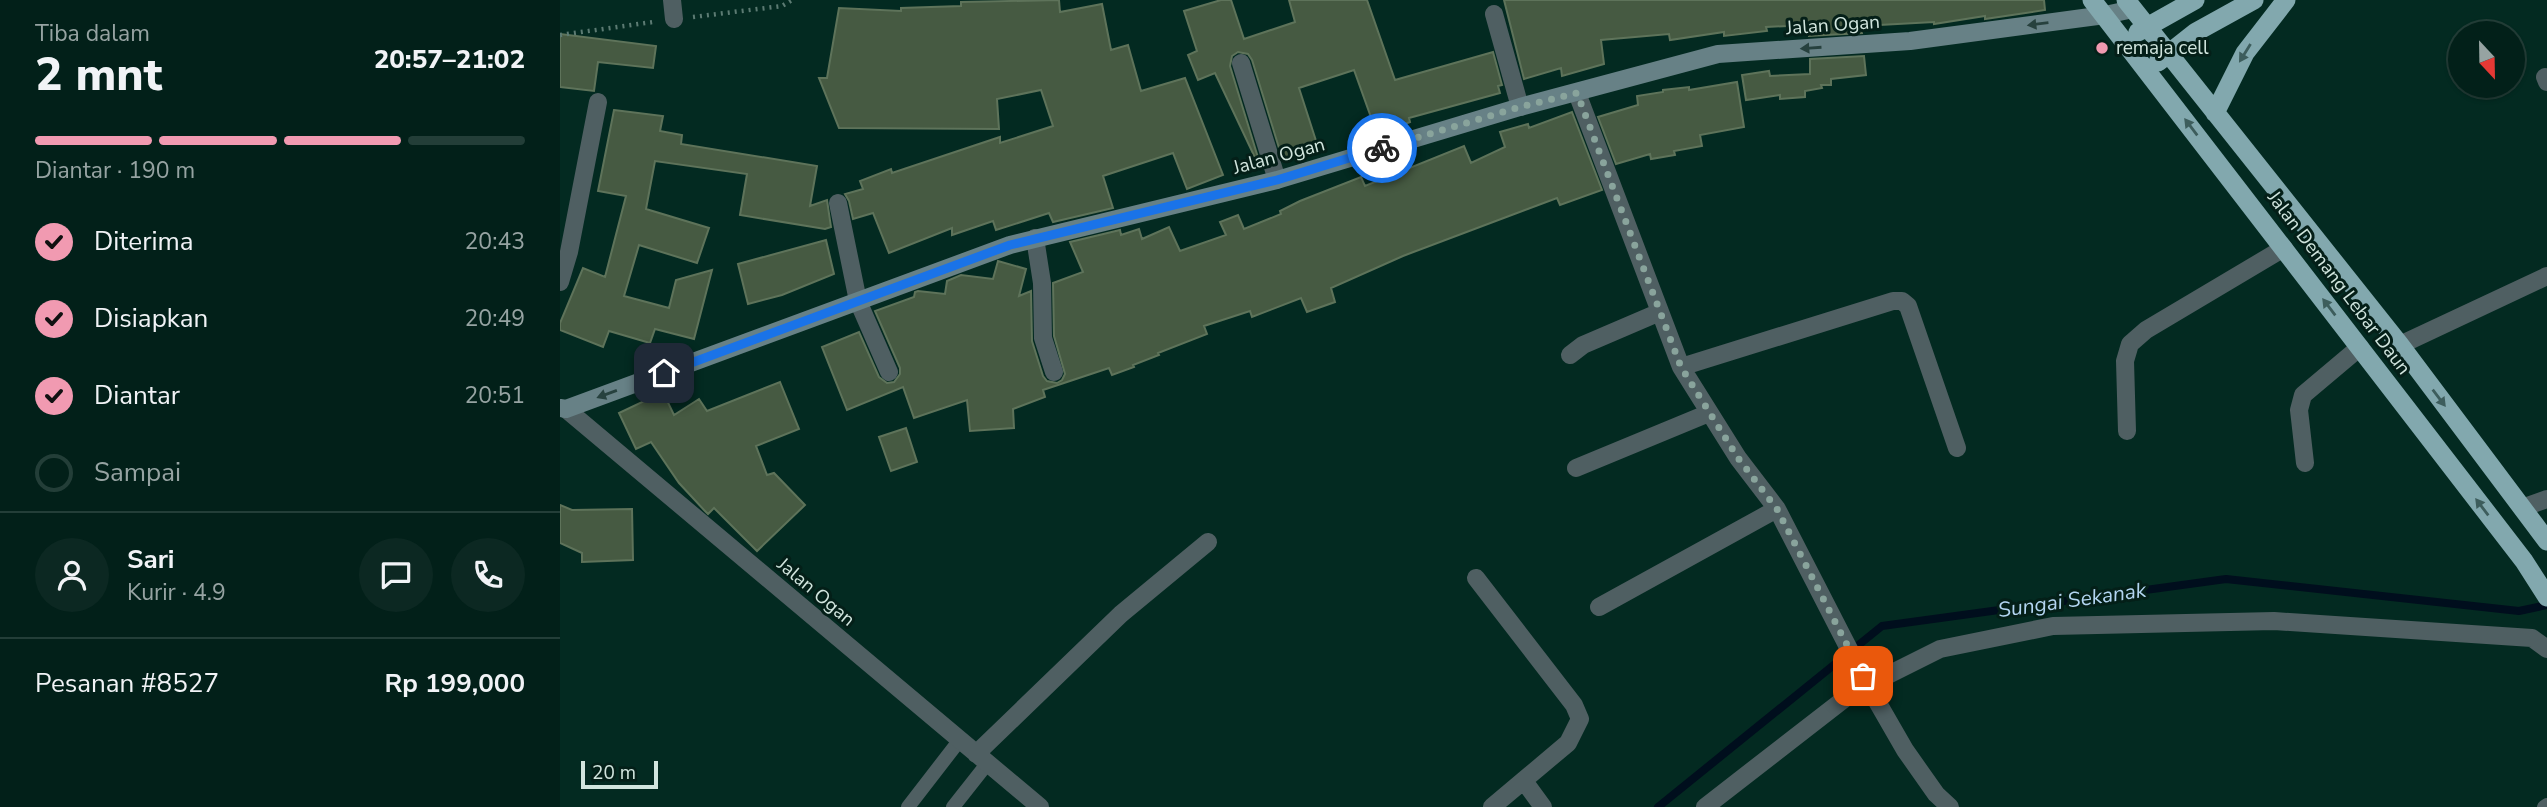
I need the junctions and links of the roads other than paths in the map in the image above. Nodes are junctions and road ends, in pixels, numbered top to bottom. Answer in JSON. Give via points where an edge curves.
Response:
{"nodes":[{"id":1,"x":672,"y":0,"type":"edge"},
{"id":2,"x":2092,"y":0,"type":"edge"},
{"id":3,"x":2194,"y":0,"type":"edge"},
{"id":4,"x":2254,"y":0,"type":"edge"},
{"id":5,"x":2286,"y":0,"type":"edge"},
{"id":6,"x":2129,"y":4,"type":"edge"},
{"id":7,"x":1494,"y":14,"type":"dead end"},
{"id":8,"x":2105,"y":16,"type":"junction"},
{"id":9,"x":674,"y":19,"type":"dead end"},
{"id":10,"x":2146,"y":27,"type":"junction"},
{"id":11,"x":2125,"y":40,"type":"junction"},
{"id":12,"x":2168,"y":55,"type":"junction"},
{"id":13,"x":1241,"y":63,"type":"dead end"},
{"id":14,"x":2147,"y":70,"type":"junction"},
{"id":15,"x":1577,"y":93,"type":"junction"},
{"id":16,"x":598,"y":102,"type":"dead end"},
{"id":17,"x":1520,"y":107,"type":"junction"},
{"id":18,"x":2215,"y":113,"type":"junction"},
{"id":19,"x":1277,"y":180,"type":"junction"},
{"id":20,"x":838,"y":203,"type":"dead end"},
{"id":21,"x":1035,"y":238,"type":"junction"},
{"id":22,"x":2284,"y":248,"type":"junction"},
{"id":23,"x":2547,"y":276,"type":"edge"},
{"id":24,"x":560,"y":282,"type":"edge"},
{"id":25,"x":858,"y":301,"type":"junction"},
{"id":26,"x":1660,"y":312,"type":"junction"},
{"id":27,"x":2400,"y":345,"type":"junction"},
{"id":28,"x":2360,"y":347,"type":"junction"},
{"id":29,"x":1570,"y":355,"type":"dead end"},
{"id":30,"x":1681,"y":367,"type":"junction"},
{"id":31,"x":889,"y":372,"type":"dead end"},
{"id":32,"x":1054,"y":372,"type":"dead end"},
{"id":33,"x":563,"y":408,"type":"edge"},
{"id":34,"x":1709,"y":413,"type":"junction"},
{"id":35,"x":2127,"y":431,"type":"dead end"},
{"id":36,"x":1957,"y":448,"type":"dead end"},
{"id":37,"x":2305,"y":463,"type":"dead end"},
{"id":38,"x":1576,"y":468,"type":"dead end"},
{"id":39,"x":2547,"y":499,"type":"edge"},
{"id":40,"x":2522,"y":508,"type":"junction"},
{"id":41,"x":1777,"y":509,"type":"junction"},
{"id":42,"x":2547,"y":541,"type":"edge"},
{"id":43,"x":1208,"y":542,"type":"dead end"},
{"id":44,"x":1476,"y":578,"type":"dead end"},
{"id":45,"x":2547,"y":597,"type":"edge"},
{"id":46,"x":1599,"y":607,"type":"dead end"},
{"id":47,"x":2547,"y":649,"type":"edge"},
{"id":48,"x":1865,"y":680,"type":"junction"},
{"id":49,"x":959,"y":741,"type":"junction"},
{"id":50,"x":981,"y":759,"type":"junction"},
{"id":51,"x":1524,"y":781,"type":"junction"},
{"id":52,"x":908,"y":807,"type":"edge"},
{"id":53,"x":955,"y":807,"type":"edge"},
{"id":54,"x":1040,"y":807,"type":"edge"},
{"id":55,"x":1492,"y":807,"type":"edge"},
{"id":56,"x":1543,"y":807,"type":"edge"},
{"id":57,"x":1705,"y":807,"type":"edge"},
{"id":58,"x":1950,"y":807,"type":"edge"}],
"edges":[{"from":1,"to":9,"type":"street"},
{"from":2,"to":8,"type":"highway","name":"Jalan Demang Lebar Daun"},
{"from":3,"to":10,"type":"highway"},
{"from":4,"to":12,"type":"highway","via":[[2204,27]]},
{"from":5,"to":18,"type":"highway","one_way":true,"via":[[2245,53]]},
{"from":6,"to":8,"type":"main road","name":"Jalan Ogan"},
{"from":6,"to":10,"type":"highway","name":"Jalan Demang Lebar Daun"},
{"from":7,"to":17,"type":"street"},
{"from":8,"to":11,"type":"highway","name":"Jalan Demang Lebar Daun"},
{"from":8,"to":15,"type":"main road","name":"Jalan Ogan","one_way":true,"via":[[1910,41],[1718,54]]},
{"from":10,"to":11,"type":"highway"},
{"from":10,"to":12,"type":"highway","name":"Jalan Demang Lebar Daun"},
{"from":11,"to":14,"type":"highway","name":"Jalan Demang Lebar Daun"},
{"from":12,"to":14,"type":"highway"},
{"from":12,"to":18,"type":"highway","name":"Jalan Demang Lebar Daun"},
{"from":13,"to":19,"type":"street"},
{"from":22,"to":14,"type":"highway","name":"Jalan Demang Lebar Daun","one_way":true},
{"from":15,"to":17,"type":"main road","name":"Jalan Ogan"},
{"from":15,"to":26,"type":"street"},
{"from":16,"to":24,"type":"street"},
{"from":17,"to":19,"type":"main road","name":"Jalan Ogan"},
{"from":18,"to":27,"type":"highway","name":"Jalan Demang Lebar Daun"},
{"from":19,"to":21,"type":"main road","name":"Jalan Ogan"},
{"from":20,"to":25,"type":"street"},
{"from":21,"to":25,"type":"main road","name":"Jalan Ogan"},
{"from":21,"to":32,"type":"street","via":[[1043,338]]},
{"from":28,"to":22,"type":"highway","name":"Jalan Demang Lebar Daun","one_way":true},
{"from":22,"to":35,"type":"street","via":[[2130,344],[2125,361]]},
{"from":23,"to":27,"type":"street"},
{"from":25,"to":31,"type":"street"},
{"from":25,"to":33,"type":"main road","name":"Jalan Ogan","one_way":true},
{"from":26,"to":29,"type":"street"},
{"from":26,"to":30,"type":"street"},
{"from":27,"to":40,"type":"highway","name":"Jalan Demang Lebar Daun","one_way":true},
{"from":28,"to":37,"type":"street","via":[[2303,395],[2299,410]]},
{"from":45,"to":28,"type":"highway","name":"Jalan Demang Lebar Daun","one_way":true},
{"from":30,"to":34,"type":"street"},
{"from":30,"to":36,"type":"street","via":[[1902,300],[1908,306]]},
{"from":33,"to":49,"type":"street","name":"Jalan Ogan"},
{"from":34,"to":38,"type":"street"},
{"from":34,"to":41,"type":"street"},
{"from":39,"to":40,"type":"street"},
{"from":40,"to":42,"type":"highway","name":"Jalan Demang Lebar Daun"},
{"from":41,"to":46,"type":"street"},
{"from":41,"to":48,"type":"street"},
{"from":43,"to":50,"type":"street","via":[[1122,614]]},
{"from":44,"to":51,"type":"street","via":[[1580,719],[1568,743]]},
{"from":47,"to":48,"type":"street","via":[[2532,638],[2274,621],[2053,626],[1940,649]]},
{"from":48,"to":57,"type":"street"},
{"from":48,"to":58,"type":"street","via":[[1905,750]]},
{"from":49,"to":50,"type":"street","name":"Jalan Ogan"},
{"from":49,"to":52,"type":"lane"},
{"from":50,"to":53,"type":"lane"},
{"from":50,"to":54,"type":"street","name":"Jalan Ogan"},
{"from":51,"to":55,"type":"street"},
{"from":51,"to":56,"type":"street"}]}
